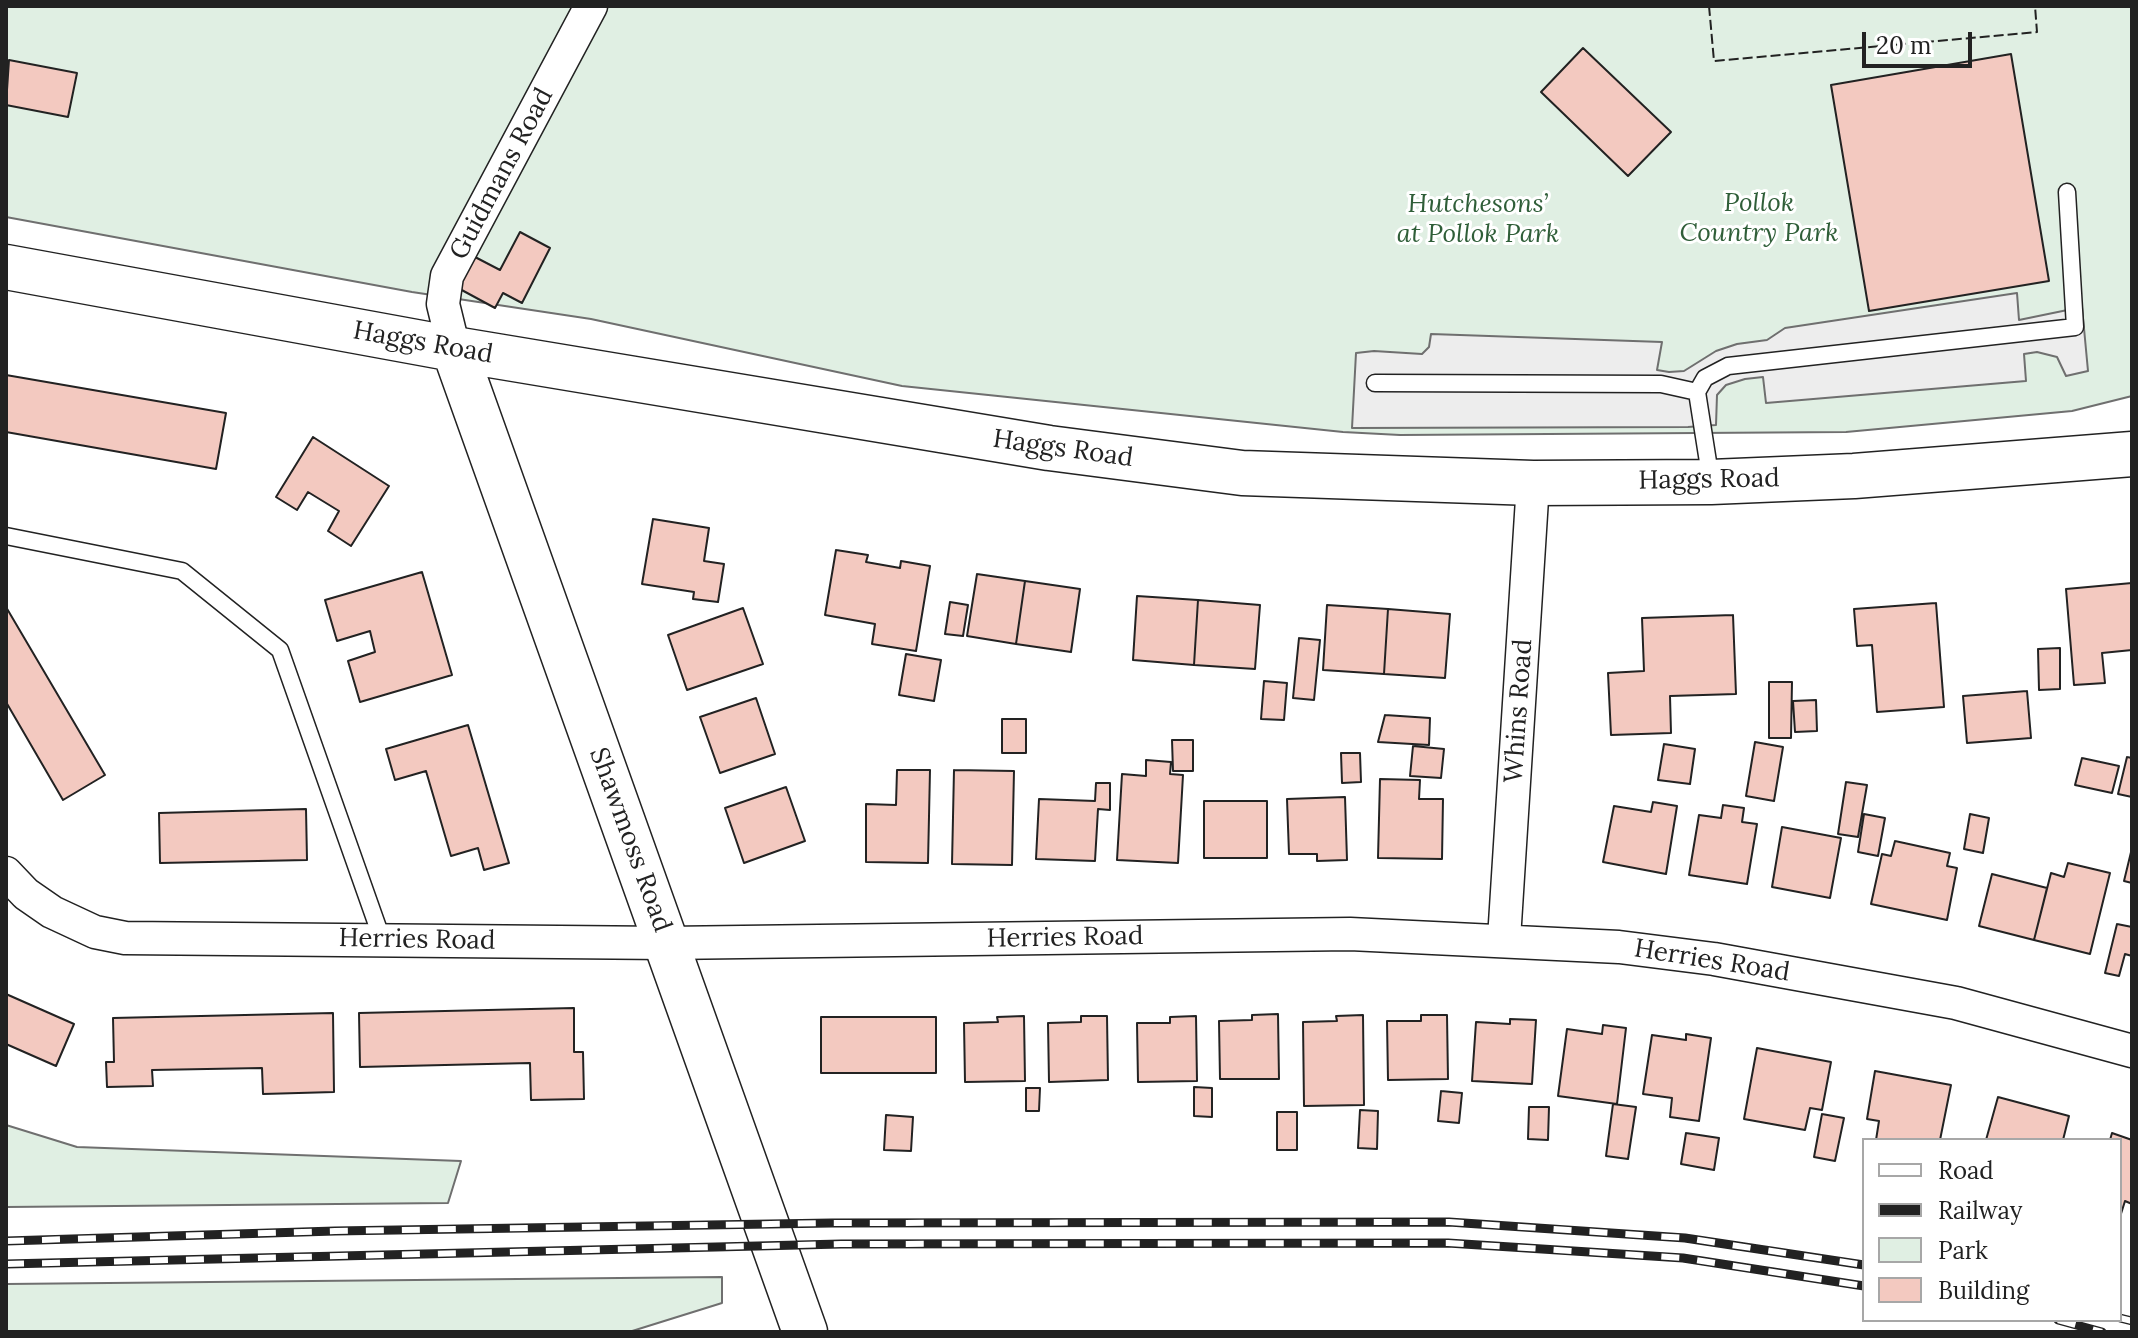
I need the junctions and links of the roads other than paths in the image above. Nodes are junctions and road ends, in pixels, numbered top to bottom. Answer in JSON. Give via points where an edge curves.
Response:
{"nodes":[{"id":1,"x":591,"y":6,"type":"edge"},
{"id":2,"x":2067,"y":192,"type":"dead end"},
{"id":3,"x":6,"y":267,"type":"edge"},
{"id":4,"x":454,"y":349,"type":"junction"},
{"id":5,"x":1375,"y":383,"type":"dead end"},
{"id":6,"x":1697,"y":392,"type":"junction"},
{"id":7,"x":2132,"y":454,"type":"edge"},
{"id":8,"x":1711,"y":482,"type":"junction"},
{"id":9,"x":1533,"y":483,"type":"junction"},
{"id":10,"x":6,"y":536,"type":"edge"},
{"id":11,"x":7,"y":876,"type":"edge"},
{"id":12,"x":382,"y":939,"type":"junction"},
{"id":13,"x":1504,"y":939,"type":"junction"},
{"id":14,"x":667,"y":943,"type":"junction"},
{"id":15,"x":2132,"y":1051,"type":"edge"},
{"id":16,"x":805,"y":1332,"type":"edge"}],
"edges":[{"from":1,"to":4,"type":"street","name":"Guidmans Road","via":[[447,276],[443,304]]},
{"from":2,"to":6,"type":"lane","via":[[2075,327],[1728,366],[1705,378]]},
{"from":3,"to":4,"type":"main road","name":"Haggs Road"},
{"from":4,"to":9,"type":"main road","name":"Haggs Road","via":[[1150,462],[1349,479]]},
{"from":4,"to":14,"type":"main road","name":"Shawmoss Road"},
{"from":5,"to":6,"type":"lane","via":[[1661,384]]},
{"from":6,"to":8,"type":"lane"},
{"from":7,"to":8,"type":"main road","name":"Haggs Road"},
{"from":8,"to":9,"type":"main road","name":"Haggs Road"},
{"from":9,"to":13,"type":"street","name":"Whins Road"},
{"from":10,"to":12,"type":"lane","via":[[182,571],[280,650]]},
{"from":11,"to":12,"type":"street","name":"Herries Road","via":[[52,912],[95,932],[125,938]]},
{"from":12,"to":14,"type":"street","name":"Herries Road"},
{"from":13,"to":14,"type":"street","name":"Herries Road","via":[[1350,934]]},
{"from":13,"to":15,"type":"street","name":"Herries Road","via":[[1619,947],[1824,978],[1956,1003]]},
{"from":14,"to":16,"type":"main road","name":"Shawmoss Road"}]}
